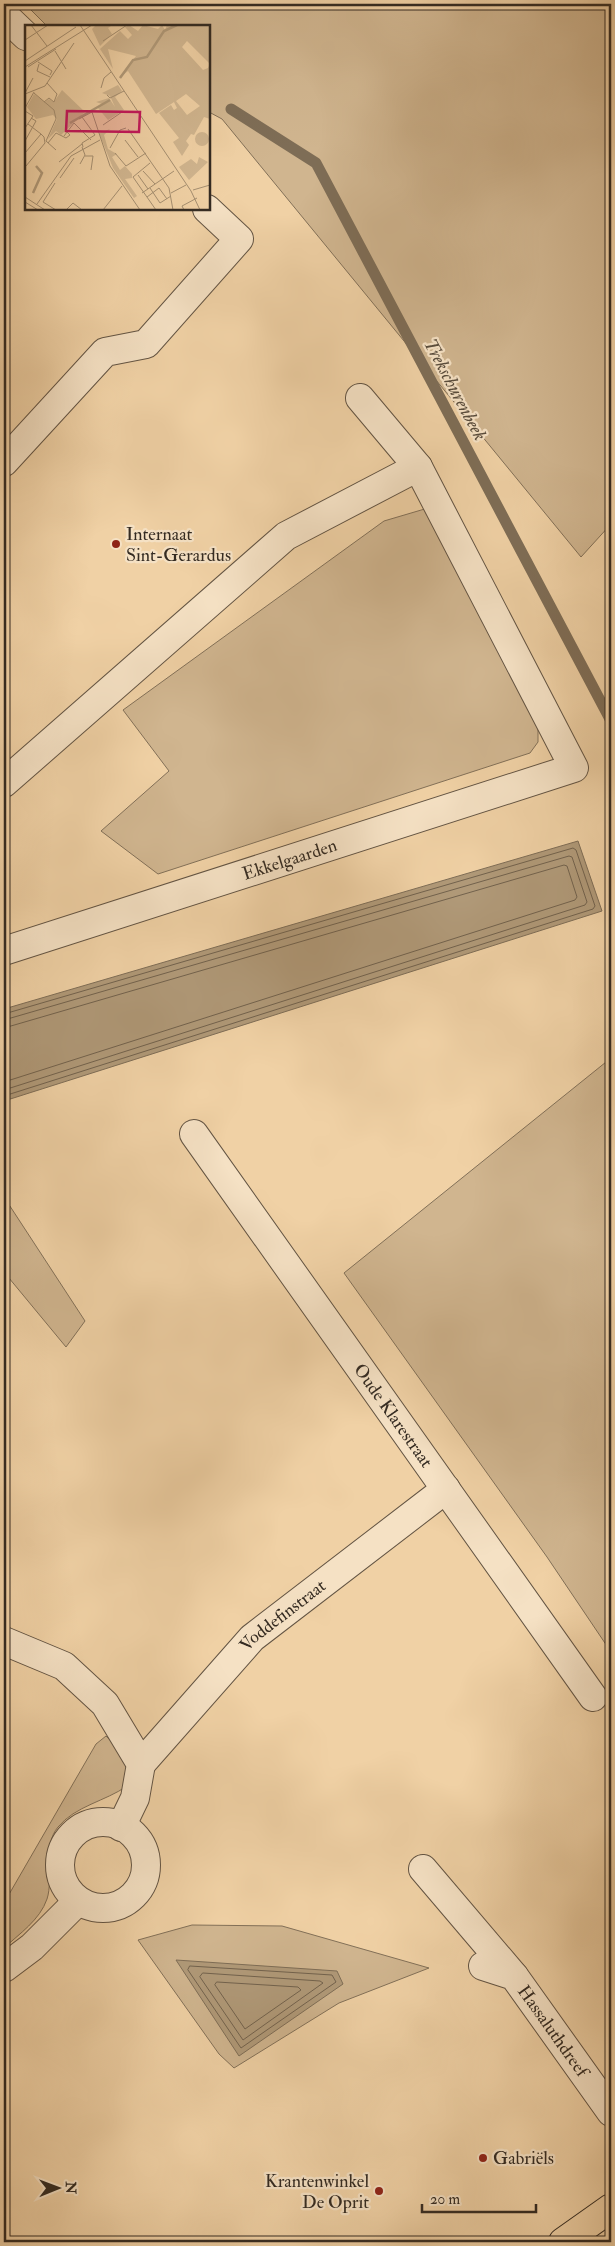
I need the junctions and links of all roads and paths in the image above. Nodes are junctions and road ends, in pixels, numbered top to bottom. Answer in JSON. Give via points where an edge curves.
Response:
{"nodes":[{"id":1,"x":4,"y":15,"type":"edge"},
{"id":2,"x":25,"y":35,"type":"edge"},
{"id":3,"x":208,"y":210,"type":"edge"},
{"id":4,"x":360,"y":398,"type":"dead end"},
{"id":5,"x":4,"y":462,"type":"edge"},
{"id":6,"x":418,"y":468,"type":"junction"},
{"id":7,"x":4,"y":783,"type":"edge"},
{"id":8,"x":4,"y":951,"type":"edge"},
{"id":9,"x":194,"y":1134,"type":"dead end"},
{"id":10,"x":446,"y":1490,"type":"junction"},
{"id":11,"x":4,"y":1641,"type":"edge"},
{"id":12,"x":592,"y":1697,"type":"dead end"},
{"id":13,"x":141,"y":1764,"type":"junction"},
{"id":14,"x":121,"y":1826,"type":"junction"},
{"id":15,"x":422,"y":1869,"type":"dead end"},
{"id":16,"x":78,"y":1901,"type":"junction"},
{"id":17,"x":482,"y":1966,"type":"dead end"},
{"id":18,"x":4,"y":1968,"type":"edge"},
{"id":19,"x":514,"y":1976,"type":"junction"},
{"id":20,"x":611,"y":2112,"type":"edge"},
{"id":21,"x":611,"y":2208,"type":"edge"},
{"id":22,"x":563,"y":2242,"type":"edge"}],
"edges":[{"from":1,"to":2,"type":"street"},
{"from":3,"to":5,"type":"street","via":[[239,239],[146,344],[105,352]]},
{"from":4,"to":6,"type":"street"},
{"from":6,"to":7,"type":"street","via":[[286,536]]},
{"from":6,"to":8,"type":"street","name":"Ekkelgaarden","via":[[574,768]]},
{"from":9,"to":10,"type":"street","name":"Oude Klarestraat"},
{"from":10,"to":12,"type":"street","name":"Oude Klarestraat"},
{"from":10,"to":13,"type":"street","name":"Voddefinstraat","via":[[252,1638]]},
{"from":11,"to":13,"type":"street","via":[[64,1666],[105,1704]]},
{"from":13,"to":14,"type":"street","via":[[136,1798]]},
{"from":14,"to":16,"type":"street","via":[[107,1822],[80,1828],[62,1850],[62,1878]]},
{"from":14,"to":16,"type":"street","via":[[139,1842],[144,1853],[144,1877],[138,1890],[117,1906],[104,1908]]},
{"from":15,"to":19,"type":"street"},
{"from":16,"to":18,"type":"street","via":[[32,1947]]},
{"from":17,"to":19,"type":"street","name":"Hassaluthdreef"},
{"from":19,"to":20,"type":"street","name":"Hassaluthdreef"},
{"from":21,"to":22,"type":"main road"}]}
